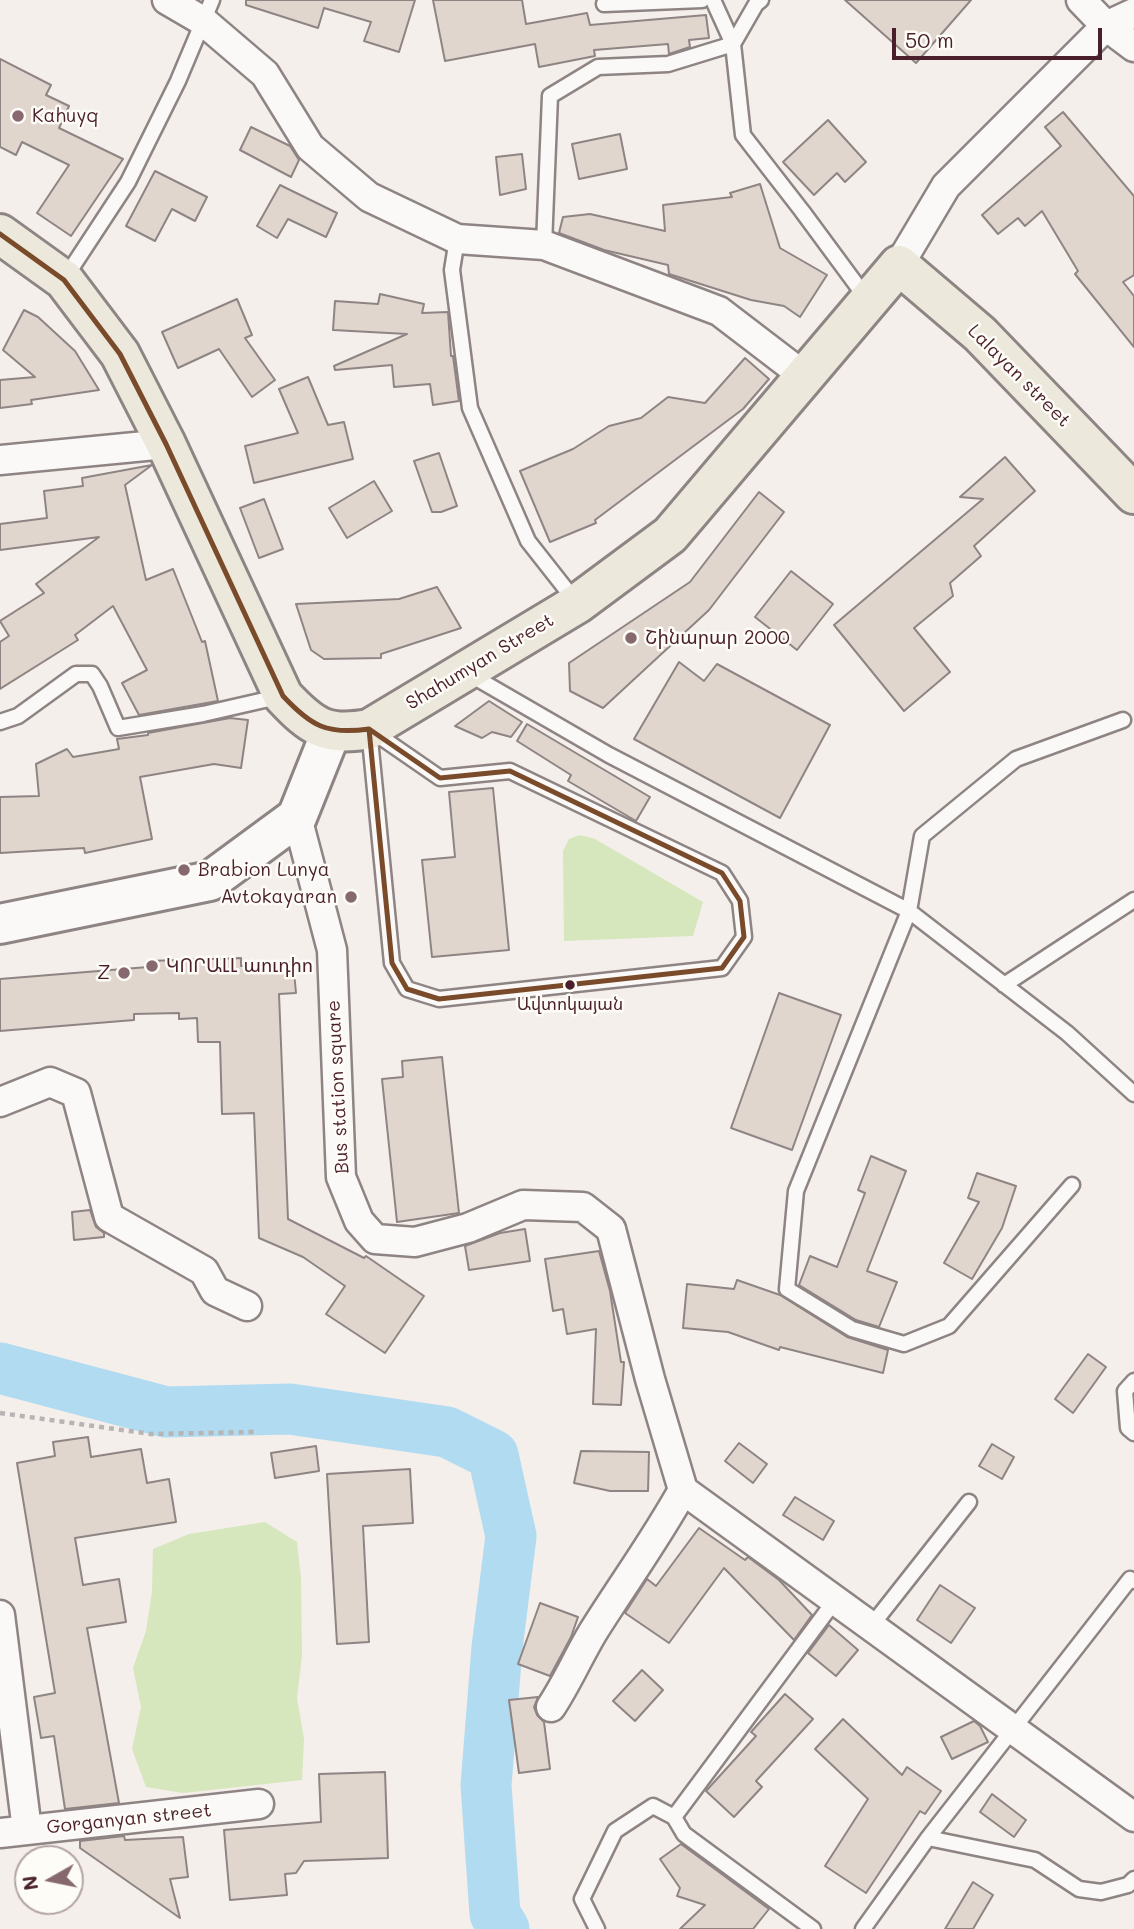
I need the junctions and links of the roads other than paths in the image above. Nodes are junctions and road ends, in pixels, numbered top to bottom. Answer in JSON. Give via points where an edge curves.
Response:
{"nodes":[{"id":1,"x":167,"y":0,"type":"edge"},
{"id":2,"x":702,"y":0,"type":"edge"},
{"id":3,"x":713,"y":0,"type":"edge"},
{"id":4,"x":761,"y":0,"type":"edge"},
{"id":5,"x":1081,"y":0,"type":"edge"},
{"id":6,"x":604,"y":4,"type":"dead end"},
{"id":7,"x":208,"y":10,"type":"edge"},
{"id":8,"x":1134,"y":13,"type":"edge"},
{"id":9,"x":1106,"y":26,"type":"junction"},
{"id":10,"x":733,"y":44,"type":"junction"},
{"id":11,"x":1134,"y":47,"type":"edge"},
{"id":12,"x":0,"y":234,"type":"edge"},
{"id":13,"x":457,"y":239,"type":"junction"},
{"id":14,"x":544,"y":245,"type":"junction"},
{"id":15,"x":899,"y":265,"type":"junction"},
{"id":16,"x":64,"y":279,"type":"junction"},
{"id":17,"x":867,"y":300,"type":"junction"},
{"id":18,"x":804,"y":376,"type":"junction"},
{"id":19,"x":166,"y":443,"type":"junction"},
{"id":20,"x":0,"y":460,"type":"edge"},
{"id":21,"x":1134,"y":494,"type":"edge"},
{"id":22,"x":577,"y":604,"type":"junction"},
{"id":23,"x":464,"y":671,"type":"junction"},
{"id":24,"x":282,"y":696,"type":"junction"},
{"id":25,"x":1123,"y":719,"type":"dead end"},
{"id":26,"x":0,"y":722,"type":"edge"},
{"id":27,"x":369,"y":729,"type":"junction"},
{"id":28,"x":331,"y":732,"type":"junction"},
{"id":29,"x":298,"y":817,"type":"junction"},
{"id":30,"x":1134,"y":900,"type":"edge"},
{"id":31,"x":909,"y":911,"type":"junction"},
{"id":32,"x":0,"y":924,"type":"edge"},
{"id":33,"x":1004,"y":985,"type":"junction"},
{"id":34,"x":1134,"y":1094,"type":"edge"},
{"id":35,"x":0,"y":1102,"type":"edge"},
{"id":36,"x":1072,"y":1185,"type":"dead end"},
{"id":37,"x":247,"y":1306,"type":"dead end"},
{"id":38,"x":1134,"y":1381,"type":"edge"},
{"id":39,"x":1134,"y":1433,"type":"edge"},
{"id":40,"x":682,"y":1490,"type":"junction"},
{"id":41,"x":969,"y":1502,"type":"dead end"},
{"id":42,"x":1134,"y":1581,"type":"edge"},
{"id":43,"x":836,"y":1599,"type":"junction"},
{"id":44,"x":0,"y":1615,"type":"edge"},
{"id":45,"x":872,"y":1625,"type":"junction"},
{"id":46,"x":551,"y":1707,"type":"dead end"},
{"id":47,"x":1014,"y":1729,"type":"junction"},
{"id":48,"x":259,"y":1804,"type":"dead end"},
{"id":49,"x":674,"y":1817,"type":"junction"},
{"id":50,"x":1134,"y":1817,"type":"edge"},
{"id":51,"x":14,"y":1832,"type":"edge"},
{"id":52,"x":928,"y":1839,"type":"junction"},
{"id":53,"x":1134,"y":1879,"type":"edge"},
{"id":54,"x":597,"y":1929,"type":"edge"},
{"id":55,"x":813,"y":1929,"type":"edge"},
{"id":56,"x":863,"y":1929,"type":"edge"}],
"edges":[{"from":1,"to":7,"type":"street"},
{"from":2,"to":6,"type":"lane"},
{"from":3,"to":10,"type":"lane"},
{"from":4,"to":10,"type":"lane"},
{"from":5,"to":9,"type":"street"},
{"from":7,"to":13,"type":"street","via":[[265,74],[310,147],[369,197]]},
{"from":7,"to":16,"type":"lane","via":[[128,182]]},
{"from":8,"to":9,"type":"street"},
{"from":9,"to":11,"type":"street"},
{"from":9,"to":15,"type":"street","via":[[946,186]]},
{"from":10,"to":14,"type":"lane","via":[[668,64],[598,67],[550,96]]},
{"from":10,"to":17,"type":"lane","via":[[743,135]]},
{"from":12,"to":16,"type":"highway"},
{"from":13,"to":14,"type":"street"},
{"from":13,"to":22,"type":"lane","via":[[453,270],[470,408],[528,541]]},
{"from":14,"to":18,"type":"street","via":[[719,311]]},
{"from":15,"to":17,"type":"highway","name":"Shahumyan Street"},
{"from":15,"to":21,"type":"highway","name":"Lalayan street","via":[[980,334]]},
{"from":16,"to":19,"type":"highway","via":[[120,354]]},
{"from":17,"to":18,"type":"highway","name":"Shahumyan Street"},
{"from":18,"to":22,"type":"highway","name":"Shahumyan Street","via":[[670,535]]},
{"from":19,"to":20,"type":"street"},
{"from":19,"to":24,"type":"highway"},
{"from":22,"to":23,"type":"highway","name":"Shahumyan Street"},
{"from":23,"to":27,"type":"highway","name":"Shahumyan Street"},
{"from":23,"to":31,"type":"lane","via":[[609,755]]},
{"from":24,"to":26,"type":"lane","via":[[118,728],[92,674],[76,674],[19,716]]},
{"from":24,"to":28,"type":"highway","via":[[304,719]]},
{"from":25,"to":31,"type":"lane","via":[[1016,759],[922,836]]},
{"from":27,"to":27,"type":"lane","via":[[392,963],[407,989],[439,999],[722,968],[744,937],[740,901],[722,873],[510,771],[440,778]]},
{"from":27,"to":28,"type":"highway","name":"Shahumyan Street"},
{"from":28,"to":29,"type":"street"},
{"from":29,"to":32,"type":"street","via":[[210,881]]},
{"from":29,"to":40,"type":"street","name":"Bus station square","via":[[332,950],[341,1177],[359,1221],[375,1239],[415,1242],[468,1228],[523,1205],[583,1207],[611,1229]]},
{"from":30,"to":33,"type":"lane"},
{"from":31,"to":33,"type":"lane"},
{"from":31,"to":36,"type":"lane","via":[[796,1191],[787,1289],[852,1329],[904,1344],[949,1325]]},
{"from":33,"to":34,"type":"lane","via":[[1067,1033]]},
{"from":35,"to":37,"type":"street","via":[[50,1082],[76,1093],[109,1217],[204,1271],[215,1291]]},
{"from":38,"to":39,"type":"lane","via":[[1125,1391],[1128,1428]]},
{"from":40,"to":43,"type":"street"},
{"from":40,"to":46,"type":"street"},
{"from":41,"to":45,"type":"lane"},
{"from":42,"to":47,"type":"lane","via":[[1130,1579]]},
{"from":43,"to":45,"type":"street"},
{"from":43,"to":49,"type":"lane"},
{"from":44,"to":51,"type":"street"},
{"from":45,"to":47,"type":"street"},
{"from":47,"to":50,"type":"street"},
{"from":47,"to":52,"type":"lane"},
{"from":48,"to":51,"type":"street","name":"Gorganyan street"},
{"from":49,"to":54,"type":"lane","via":[[653,1806],[615,1831],[582,1899]]},
{"from":49,"to":55,"type":"lane","via":[[684,1834]]},
{"from":52,"to":53,"type":"lane","via":[[1035,1860],[1079,1889],[1101,1892]]},
{"from":52,"to":56,"type":"lane"}]}
